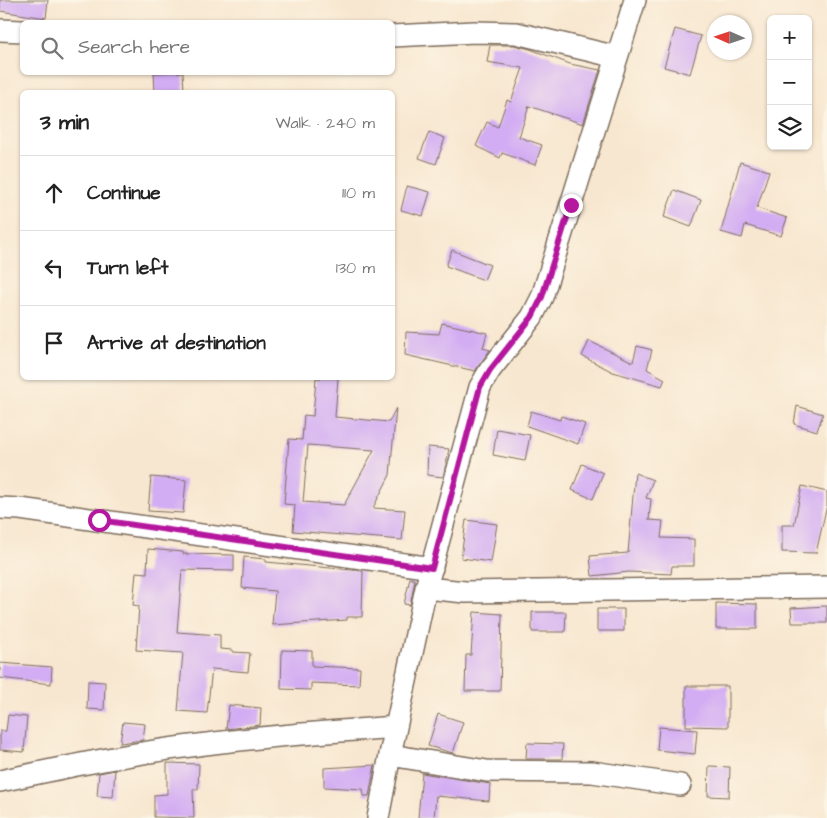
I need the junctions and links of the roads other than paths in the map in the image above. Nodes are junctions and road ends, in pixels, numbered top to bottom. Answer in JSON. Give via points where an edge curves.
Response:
{"nodes":[{"id":1,"x":635,"y":0,"type":"edge"},
{"id":2,"x":0,"y":30,"type":"edge"},
{"id":3,"x":20,"y":31,"type":"edge"},
{"id":4,"x":395,"y":36,"type":"edge"},
{"id":5,"x":617,"y":57,"type":"junction"},
{"id":6,"x":0,"y":508,"type":"edge"},
{"id":7,"x":432,"y":568,"type":"junction"},
{"id":8,"x":827,"y":587,"type":"edge"},
{"id":9,"x":426,"y":588,"type":"junction"},
{"id":10,"x":396,"y":727,"type":"junction"},
{"id":11,"x":390,"y":755,"type":"junction"},
{"id":12,"x":0,"y":782,"type":"edge"},
{"id":13,"x":680,"y":785,"type":"dead end"},
{"id":14,"x":378,"y":818,"type":"edge"}],
"edges":[{"from":1,"to":5,"type":"street"},
{"from":2,"to":3,"type":"street"},
{"from":4,"to":5,"type":"street","via":[[516,33]]},
{"from":5,"to":7,"type":"street","via":[[542,297],[532,317],[480,387]]},
{"from":6,"to":7,"type":"street","via":[[20,508]]},
{"from":7,"to":9,"type":"street"},
{"from":8,"to":9,"type":"street","via":[[465,592]]},
{"from":9,"to":10,"type":"street"},
{"from":10,"to":11,"type":"street"},
{"from":10,"to":12,"type":"street","via":[[273,736],[183,747]]},
{"from":11,"to":13,"type":"street","via":[[487,771],[592,772]]},
{"from":11,"to":14,"type":"street"}]}
